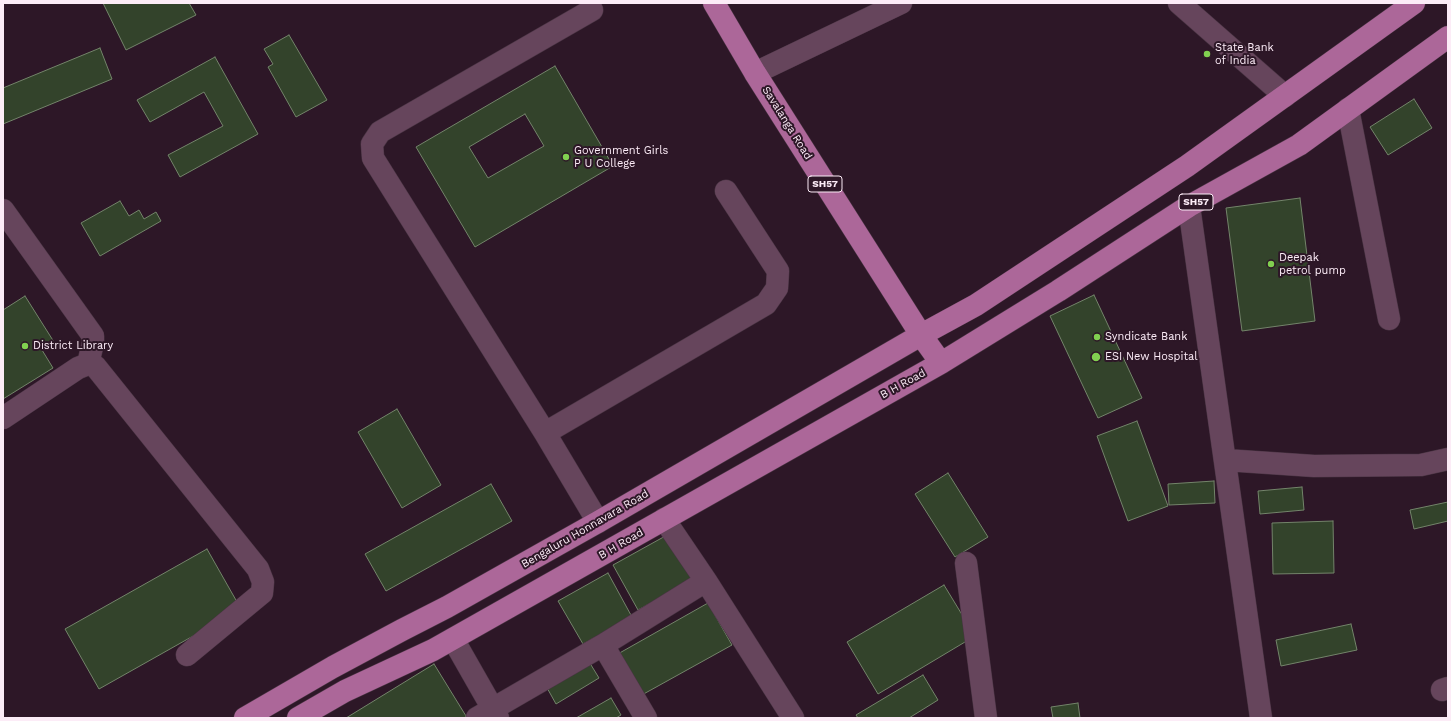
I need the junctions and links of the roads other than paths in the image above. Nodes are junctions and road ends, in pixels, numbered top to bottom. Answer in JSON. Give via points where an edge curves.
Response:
{"nodes":[{"id":1,"x":714,"y":3,"type":"edge"},
{"id":2,"x":902,"y":3,"type":"edge"},
{"id":3,"x":1179,"y":3,"type":"edge"},
{"id":4,"x":1414,"y":3,"type":"edge"},
{"id":5,"x":592,"y":10,"type":"dead end"},
{"id":6,"x":1448,"y":37,"type":"edge"},
{"id":7,"x":755,"y":73,"type":"junction"},
{"id":8,"x":1285,"y":96,"type":"junction"},
{"id":9,"x":1348,"y":109,"type":"junction"},
{"id":10,"x":726,"y":191,"type":"dead end"},
{"id":11,"x":1189,"y":206,"type":"junction"},
{"id":12,"x":3,"y":210,"type":"edge"},
{"id":13,"x":1389,"y":320,"type":"dead end"},
{"id":14,"x":921,"y":335,"type":"junction"},
{"id":15,"x":941,"y":363,"type":"junction"},
{"id":16,"x":88,"y":364,"type":"junction"},
{"id":17,"x":3,"y":418,"type":"edge"},
{"id":18,"x":545,"y":433,"type":"junction"},
{"id":19,"x":1448,"y":459,"type":"edge"},
{"id":20,"x":1225,"y":460,"type":"junction"},
{"id":21,"x":664,"y":519,"type":"junction"},
{"id":22,"x":598,"y":522,"type":"junction"},
{"id":23,"x":966,"y":563,"type":"dead end"},
{"id":24,"x":706,"y":581,"type":"junction"},
{"id":25,"x":453,"y":639,"type":"junction"},
{"id":26,"x":603,"y":645,"type":"junction"},
{"id":27,"x":187,"y":654,"type":"dead end"},
{"id":28,"x":489,"y":715,"type":"edge"},
{"id":29,"x":245,"y":718,"type":"edge"},
{"id":30,"x":298,"y":718,"type":"edge"},
{"id":31,"x":646,"y":718,"type":"edge"},
{"id":32,"x":793,"y":718,"type":"edge"},
{"id":33,"x":986,"y":718,"type":"edge"},
{"id":34,"x":1261,"y":718,"type":"edge"}],
"edges":[{"from":1,"to":7,"type":"main road","name":"Savalanga Road","number":"SH57"},
{"from":2,"to":7,"type":"street"},
{"from":3,"to":8,"type":"street"},
{"from":4,"to":8,"type":"main road","name":"Bengaluru Honnavara Road"},
{"from":5,"to":18,"type":"street","via":[[380,132],[372,144],[373,158]]},
{"from":6,"to":9,"type":"main road","number":"SH57"},
{"from":7,"to":14,"type":"main road","name":"Savalanga Road","number":"SH57"},
{"from":8,"to":14,"type":"main road","name":"Bengaluru Honnavara Road","via":[[1046,261],[976,305]]},
{"from":9,"to":11,"type":"main road","number":"SH57","via":[[1299,145]]},
{"from":9,"to":13,"type":"street"},
{"from":10,"to":18,"type":"street","via":[[778,271],[777,288],[766,304]]},
{"from":11,"to":15,"type":"main road","number":"SH57"},
{"from":11,"to":20,"type":"street"},
{"from":12,"to":16,"type":"street","via":[[93,336]]},
{"from":14,"to":15,"type":"main road","name":"Savalanga Road","number":"SH57"},
{"from":14,"to":22,"type":"main road","name":"Bengaluru Honnavara Road"},
{"from":15,"to":21,"type":"main road","name":"B H Road"},
{"from":16,"to":17,"type":"street"},
{"from":16,"to":27,"type":"street","via":[[95,366],[239,544],[258,569],[263,582],[262,593]]},
{"from":18,"to":22,"type":"street"},
{"from":19,"to":20,"type":"street","via":[[1421,465],[1329,466]]},
{"from":20,"to":34,"type":"street"},
{"from":21,"to":24,"type":"street"},
{"from":21,"to":25,"type":"main road","name":"B H Road"},
{"from":22,"to":29,"type":"main road","name":"Bengaluru Honnavara Road"},
{"from":23,"to":33,"type":"street"},
{"from":24,"to":26,"type":"street"},
{"from":24,"to":32,"type":"street"},
{"from":25,"to":28,"type":"street"},
{"from":25,"to":30,"type":"main road","name":"B H Road","via":[[345,691]]},
{"from":26,"to":28,"type":"street"},
{"from":26,"to":31,"type":"street"}]}
